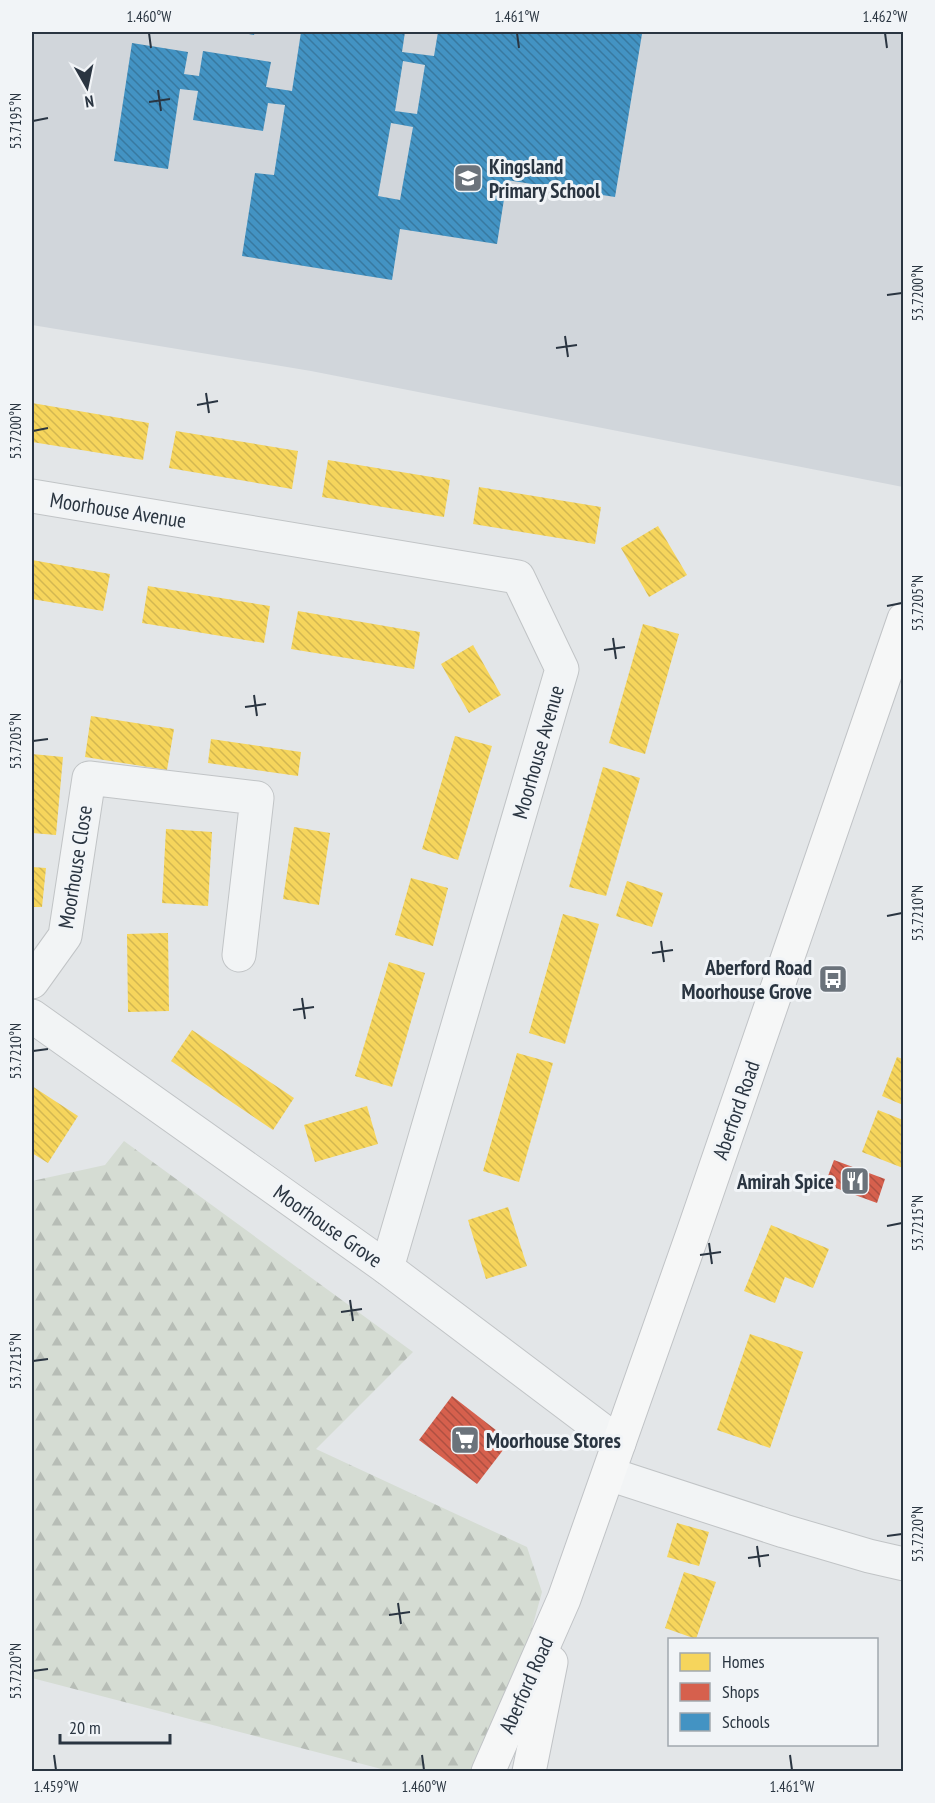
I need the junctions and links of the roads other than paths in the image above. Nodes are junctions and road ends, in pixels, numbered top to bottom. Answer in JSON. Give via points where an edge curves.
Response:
{"nodes":[{"id":1,"x":32,"y":496,"type":"edge"},
{"id":2,"x":903,"y":619,"type":"edge"},
{"id":3,"x":898,"y":655,"type":"edge"},
{"id":4,"x":239,"y":955,"type":"dead end"},
{"id":5,"x":32,"y":982,"type":"edge"},
{"id":6,"x":32,"y":1016,"type":"edge"},
{"id":7,"x":387,"y":1268,"type":"junction"},
{"id":8,"x":620,"y":1443,"type":"junction"},
{"id":9,"x":609,"y":1474,"type":"junction"},
{"id":10,"x":903,"y":1564,"type":"edge"},
{"id":11,"x":564,"y":1599,"type":"junction"},
{"id":12,"x":488,"y":1772,"type":"edge"},
{"id":13,"x":529,"y":1772,"type":"edge"}],
"edges":[{"from":1,"to":7,"type":"street","name":"Moorhouse Avenue","via":[[518,577],[562,669]]},
{"from":2,"to":3,"type":"main road","name":"Aberford Road"},
{"from":3,"to":8,"type":"main road","name":"Aberford Road"},
{"from":4,"to":5,"type":"street","name":"Moorhouse Close","via":[[257,798],[89,778],[64,936]]},
{"from":6,"to":7,"type":"street","name":"Moorhouse Grove"},
{"from":7,"to":8,"type":"street","name":"Moorhouse Grove"},
{"from":8,"to":9,"type":"main road","name":"Aberford Road"},
{"from":9,"to":10,"type":"street","via":[[784,1531]]},
{"from":9,"to":11,"type":"main road","name":"Aberford Road"},
{"from":11,"to":12,"type":"main road","name":"Aberford Road"},
{"from":11,"to":13,"type":"main road","name":"Aberford Road"}]}
